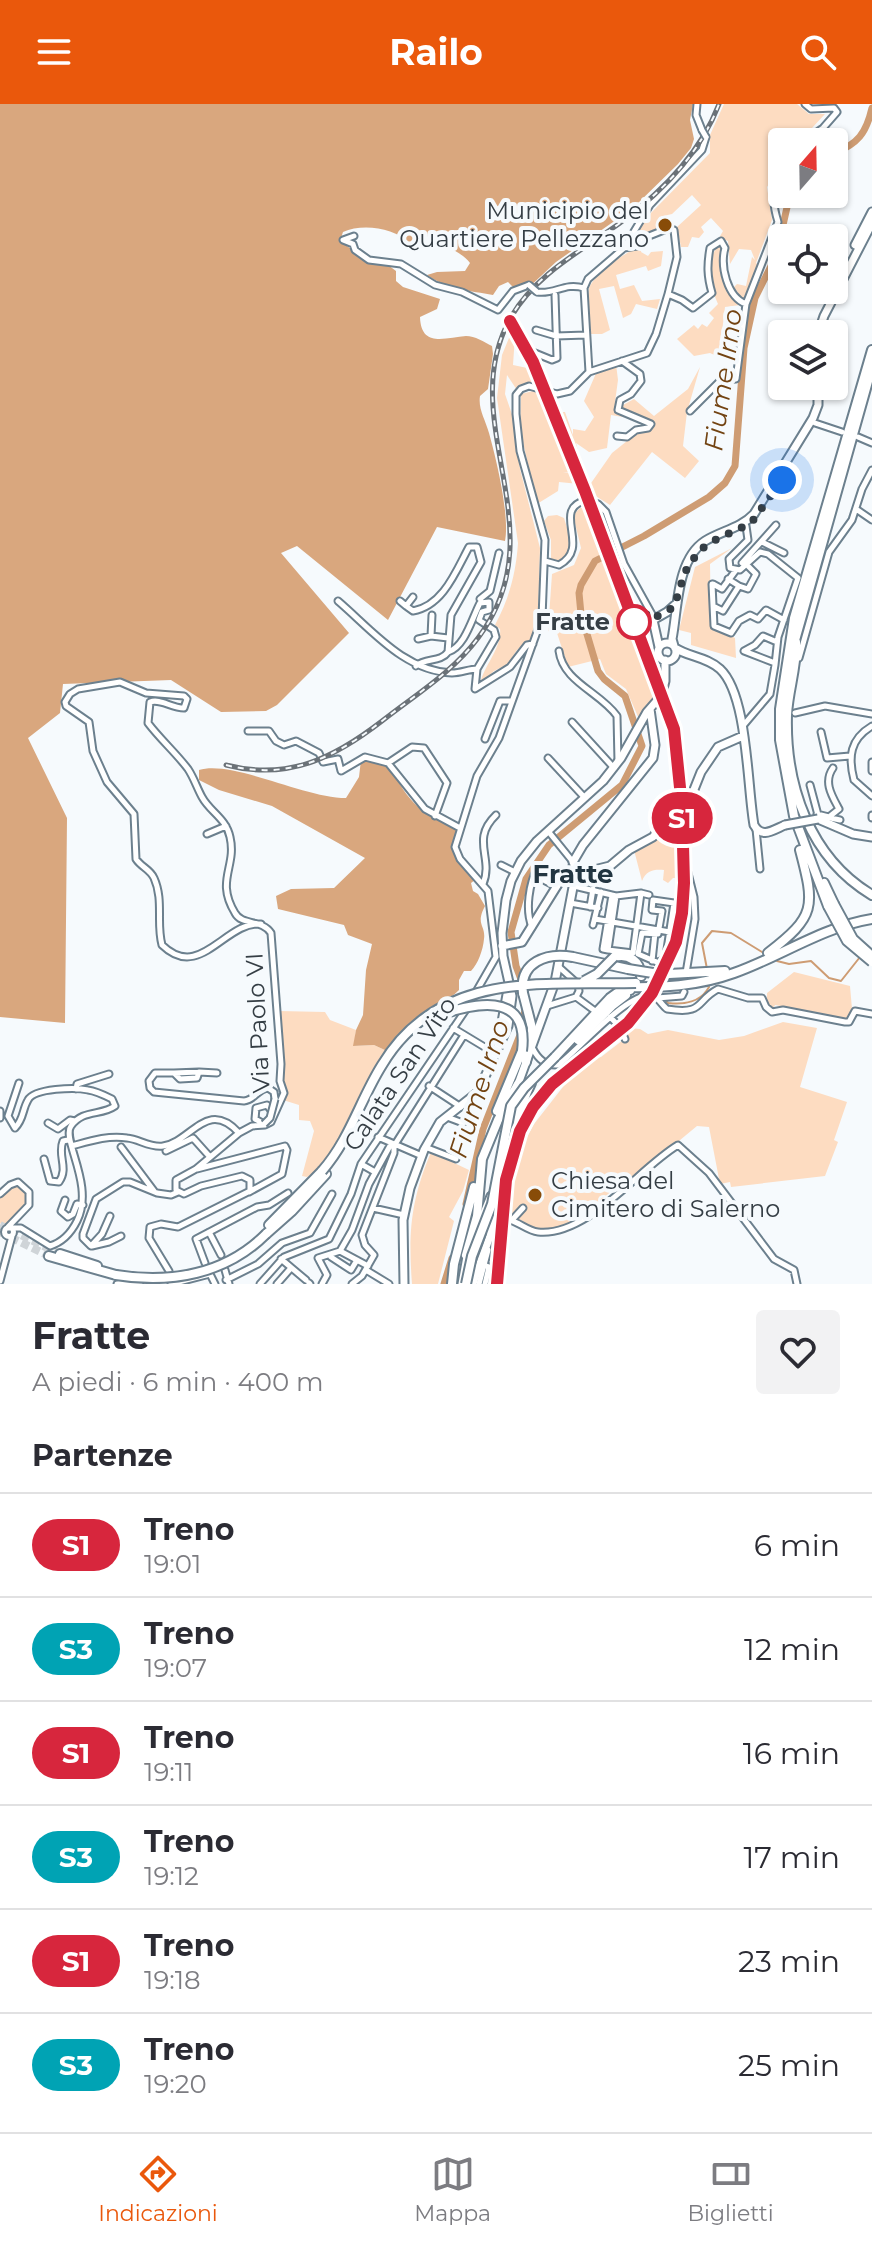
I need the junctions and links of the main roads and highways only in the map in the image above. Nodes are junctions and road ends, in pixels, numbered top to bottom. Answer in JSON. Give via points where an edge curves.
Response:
{"nodes":[{"id":1,"x":872,"y":212,"type":"edge"},
{"id":2,"x":872,"y":223,"type":"edge"},
{"id":3,"x":848,"y":259,"type":"edge"},
{"id":4,"x":822,"y":320,"type":"edge"},
{"id":5,"x":872,"y":350,"type":"edge"},
{"id":6,"x":872,"y":367,"type":"edge"},
{"id":7,"x":819,"y":400,"type":"edge"},
{"id":8,"x":821,"y":400,"type":"edge"},
{"id":9,"x":685,"y":572,"type":"junction"},
{"id":10,"x":677,"y":603,"type":"junction"},
{"id":11,"x":667,"y":612,"type":"junction"},
{"id":12,"x":789,"y":619,"type":"junction"},
{"id":13,"x":673,"y":634,"type":"junction"},
{"id":14,"x":796,"y":637,"type":"junction"},
{"id":15,"x":659,"y":647,"type":"junction"},
{"id":16,"x":674,"y":647,"type":"junction"},
{"id":17,"x":665,"y":660,"type":"junction"},
{"id":18,"x":648,"y":709,"type":"junction"},
{"id":19,"x":742,"y":732,"type":"junction"},
{"id":20,"x":872,"y":837,"type":"edge"},
{"id":21,"x":574,"y":876,"type":"junction"},
{"id":22,"x":872,"y":895,"type":"edge"},
{"id":23,"x":831,"y":905,"type":"junction"},
{"id":24,"x":870,"y":919,"type":"edge"},
{"id":25,"x":497,"y":946,"type":"junction"},
{"id":26,"x":768,"y":953,"type":"junction"},
{"id":27,"x":872,"y":956,"type":"edge"},
{"id":28,"x":872,"y":962,"type":"edge"},
{"id":29,"x":725,"y":971,"type":"junction"},
{"id":30,"x":639,"y":980,"type":"junction"},
{"id":31,"x":512,"y":983,"type":"junction"},
{"id":32,"x":624,"y":991,"type":"junction"},
{"id":33,"x":434,"y":1017,"type":"junction"},
{"id":34,"x":534,"y":1032,"type":"junction"},
{"id":35,"x":555,"y":1057,"type":"junction"},
{"id":36,"x":527,"y":1064,"type":"junction"},
{"id":37,"x":532,"y":1079,"type":"junction"},
{"id":38,"x":518,"y":1084,"type":"junction"},
{"id":39,"x":492,"y":1132,"type":"junction"},
{"id":40,"x":482,"y":1159,"type":"junction"},
{"id":41,"x":324,"y":1172,"type":"junction"},
{"id":42,"x":502,"y":1178,"type":"junction"},
{"id":43,"x":60,"y":1254,"type":"tunnel mouth"},
{"id":44,"x":49,"y":1256,"type":"tunnel mouth"},
{"id":45,"x":469,"y":1256,"type":"junction"},
{"id":46,"x":464,"y":1268,"type":"junction"},
{"id":47,"x":480,"y":1268,"type":"junction"},
{"id":48,"x":117,"y":1277,"type":"edge"},
{"id":49,"x":404,"y":1284,"type":"edge"},
{"id":50,"x":460,"y":1284,"type":"edge"},
{"id":51,"x":476,"y":1284,"type":"edge"}],
"edges":[{"from":1,"to":3,"type":"main road"},
{"from":2,"to":4,"type":"main road"},
{"from":5,"to":12,"type":"highway"},
{"from":6,"to":14,"type":"highway"},
{"from":7,"to":9,"type":"main road","via":[[757,510],[746,522],[702,544]]},
{"from":8,"to":9,"type":"main road","via":[[815,423],[761,512],[746,526],[709,543]]},
{"from":9,"to":10,"type":"main road"},
{"from":10,"to":11,"type":"main road"},
{"from":10,"to":13,"type":"main road"},
{"from":11,"to":13,"type":"main road","via":[[674,616]]},
{"from":11,"to":15,"type":"main road","via":[[652,623]]},
{"from":12,"to":23,"type":"highway","via":[[780,740],[794,816]]},
{"from":12,"to":26,"type":"highway","via":[[776,729],[810,900],[801,925]]},
{"from":13,"to":16,"type":"main road"},
{"from":14,"to":22,"type":"highway","via":[[787,724],[805,818],[822,851],[842,874]]},
{"from":14,"to":23,"type":"highway","via":[[784,713],[786,756],[807,840]]},
{"from":15,"to":16,"type":"main road"},
{"from":15,"to":17,"type":"main road","via":[[658,655]]},
{"from":16,"to":17,"type":"main road","via":[[672,658]]},
{"from":16,"to":19,"type":"main road","via":[[724,673],[734,690]]},
{"from":17,"to":18,"type":"main road","via":[[661,696]]},
{"from":18,"to":21,"type":"main road","via":[[653,758],[583,845]]},
{"from":18,"to":25,"type":"main road","via":[[616,765],[529,850],[515,872]]},
{"from":19,"to":20,"type":"main road","bridge":true,"via":[[756,829],[767,833],[822,817],[853,834]]},
{"from":19,"to":21,"type":"main road","via":[[718,747],[693,794],[650,840],[610,866]]},
{"from":21,"to":25,"type":"main road","via":[[562,880],[518,944]]},
{"from":21,"to":34,"type":"main road","via":[[559,967]]},
{"from":23,"to":27,"type":"highway","bridge":true,"via":[[853,939]]},
{"from":23,"to":28,"type":"highway","bridge":true,"via":[[847,941]]},
{"from":24,"to":26,"type":"highway","via":[[831,924]]},
{"from":24,"to":32,"type":"highway","via":[[833,929],[722,977]]},
{"from":25,"to":31,"type":"main road"},
{"from":26,"to":29,"type":"highway"},
{"from":29,"to":30,"type":"highway","via":[[674,981]]},
{"from":29,"to":34,"type":"highway","bridge":true,"via":[[664,974],[564,955],[546,957],[528,968],[522,981]]},
{"from":30,"to":31,"type":"highway","bridge":true},
{"from":30,"to":31,"type":"highway","bridge":true,"via":[[639,965],[632,958],[611,953],[597,974],[585,981]]},
{"from":31,"to":41,"type":"highway","bridge":true,"via":[[454,1000],[403,1036],[378,1071]]},
{"from":31,"to":49,"type":"main road","via":[[511,1016],[478,1092],[435,1128],[424,1152],[404,1215]]},
{"from":32,"to":33,"type":"highway","bridge":true,"via":[[493,993]]},
{"from":32,"to":35,"type":"highway","via":[[587,1032]]},
{"from":32,"to":35,"type":"highway","via":[[610,998]]},
{"from":33,"to":39,"type":"highway","bridge":true,"via":[[474,1004],[496,1005],[519,1023],[522,1051]]},
{"from":33,"to":41,"type":"highway","bridge":true,"via":[[388,1062],[342,1154]]},
{"from":34,"to":36,"type":"highway"},
{"from":34,"to":36,"type":"main road"},
{"from":35,"to":37,"type":"highway","bridge":true},
{"from":36,"to":38,"type":"main road"},
{"from":36,"to":42,"type":"main road"},
{"from":37,"to":42,"type":"highway","bridge":true,"via":[[519,1108]]},
{"from":37,"to":45,"type":"highway","bridge":true,"via":[[509,1112],[492,1204]]},
{"from":38,"to":39,"type":"highway"},
{"from":38,"to":45,"type":"main road","via":[[490,1197]]},
{"from":39,"to":40,"type":"highway"},
{"from":40,"to":45,"type":"highway"},
{"from":40,"to":50,"type":"highway","via":[[454,1264]]},
{"from":41,"to":48,"type":"highway","bridge":true,"via":[[292,1211],[230,1261],[166,1279]]},
{"from":42,"to":45,"type":"highway","bridge":true,"via":[[491,1218]]},
{"from":42,"to":47,"type":"main road","via":[[497,1217]]},
{"from":43,"to":48,"type":"highway"},
{"from":44,"to":48,"type":"highway"},
{"from":45,"to":46,"type":"main road"},
{"from":45,"to":50,"type":"highway","bridge":true},
{"from":46,"to":47,"type":"main road","via":[[469,1274]]},
{"from":46,"to":50,"type":"main road"},
{"from":47,"to":51,"type":"main road"}]}
